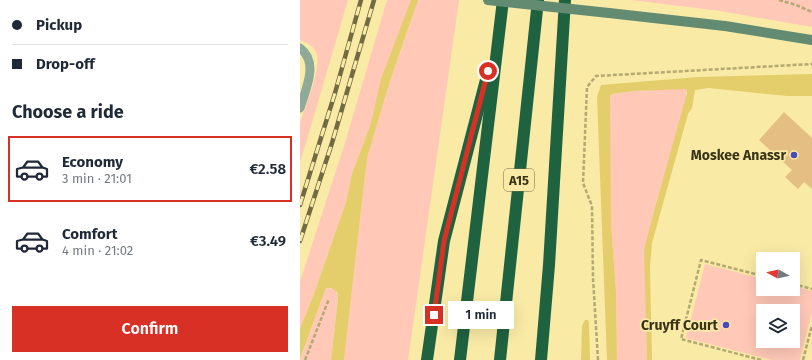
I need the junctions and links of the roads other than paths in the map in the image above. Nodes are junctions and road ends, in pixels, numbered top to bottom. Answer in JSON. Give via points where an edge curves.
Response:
{"nodes":[{"id":1,"x":488,"y":0,"type":"edge"},
{"id":2,"x":503,"y":0,"type":"edge"},
{"id":3,"x":538,"y":0,"type":"edge"},
{"id":4,"x":564,"y":0,"type":"edge"},
{"id":5,"x":500,"y":25,"type":"junction"},
{"id":6,"x":812,"y":40,"type":"edge"},
{"id":7,"x":300,"y":48,"type":"edge"},
{"id":8,"x":300,"y":108,"type":"edge"},
{"id":9,"x":427,"y":360,"type":"edge"},
{"id":10,"x":460,"y":360,"type":"edge"},
{"id":11,"x":500,"y":360,"type":"edge"},
{"id":12,"x":541,"y":360,"type":"edge"}],
"edges":[{"from":1,"to":6,"type":"street","bridge":true,"via":[[725,26]]},
{"from":2,"to":5,"type":"highway"},
{"from":3,"to":11,"type":"highway","number":"A15"},
{"from":4,"to":12,"type":"highway","number":"A15"},
{"from":5,"to":9,"type":"highway","via":[[444,241]]},
{"from":5,"to":10,"type":"highway"},
{"from":7,"to":8,"type":"lane","via":[[309,58],[310,69]]}]}
